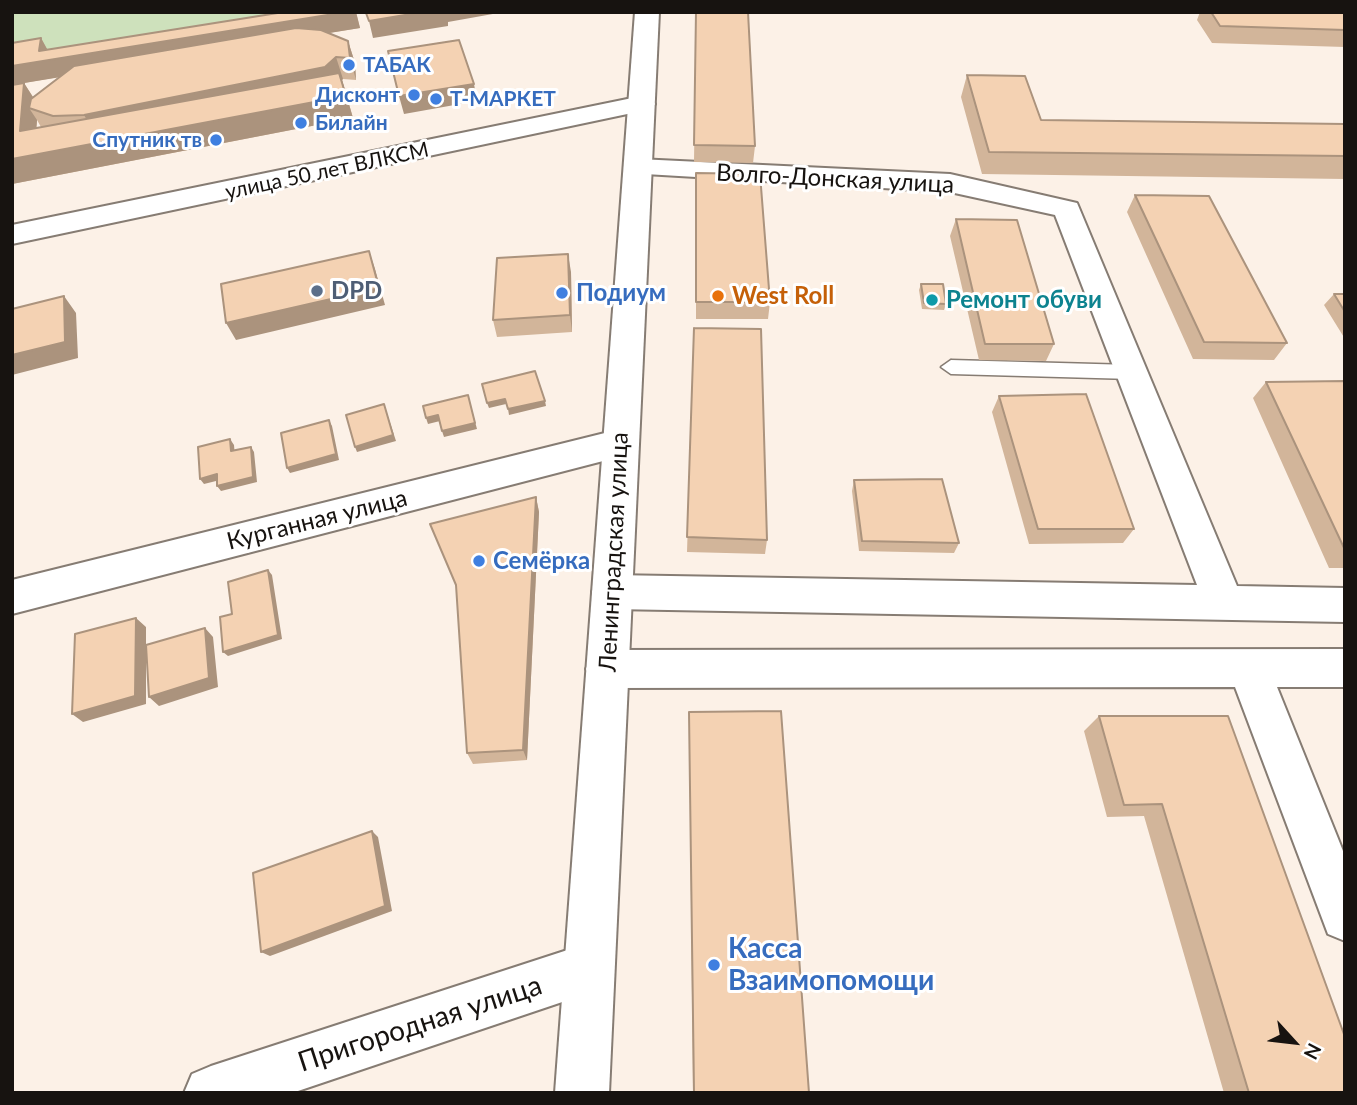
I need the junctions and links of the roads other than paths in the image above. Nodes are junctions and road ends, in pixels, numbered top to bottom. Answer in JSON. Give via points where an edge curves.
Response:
{"nodes":[{"id":1,"x":647,"y":12,"type":"edge"},
{"id":2,"x":642,"y":104,"type":"junction"},
{"id":3,"x":638,"y":167,"type":"junction"},
{"id":4,"x":12,"y":235,"type":"edge"},
{"id":5,"x":951,"y":367,"type":"dead end"},
{"id":6,"x":1132,"y":372,"type":"junction"},
{"id":7,"x":621,"y":443,"type":"junction"},
{"id":8,"x":612,"y":593,"type":"junction"},
{"id":9,"x":12,"y":597,"type":"edge"},
{"id":10,"x":1224,"y":603,"type":"junction"},
{"id":11,"x":1345,"y":605,"type":"edge"},
{"id":12,"x":1248,"y":667,"type":"junction"},
{"id":13,"x":1345,"y":668,"type":"edge"},
{"id":14,"x":607,"y":669,"type":"junction"},
{"id":15,"x":1345,"y":917,"type":"edge"},
{"id":16,"x":589,"y":968,"type":"junction"},
{"id":17,"x":211,"y":1093,"type":"edge"},
{"id":18,"x":582,"y":1093,"type":"edge"}],
"edges":[{"from":1,"to":2,"type":"street","name":"Ленинградская улица"},
{"from":2,"to":3,"type":"street","name":"Ленинградская улица"},
{"from":2,"to":4,"type":"street","name":"улица 50 лет ВЛКСМ"},
{"from":3,"to":6,"type":"street","name":"Волго-Донская улица","via":[[950,183],[1067,209]]},
{"from":3,"to":7,"type":"street","name":"Ленинградская улица"},
{"from":5,"to":6,"type":"lane"},
{"from":6,"to":10,"type":"street","name":"Волго-Донская улица"},
{"from":7,"to":8,"type":"street","name":"Ленинградская улица"},
{"from":7,"to":9,"type":"street","name":"Курганная улица"},
{"from":8,"to":10,"type":"street"},
{"from":8,"to":14,"type":"street","name":"Ленинградская улица"},
{"from":10,"to":11,"type":"street"},
{"from":12,"to":13,"type":"street"},
{"from":12,"to":14,"type":"street"},
{"from":12,"to":15,"type":"street"},
{"from":14,"to":16,"type":"street","name":"Ленинградская улица"},
{"from":16,"to":17,"type":"street","name":"Пригородная улица"},
{"from":16,"to":18,"type":"street","name":"Ленинградская улица"}]}
